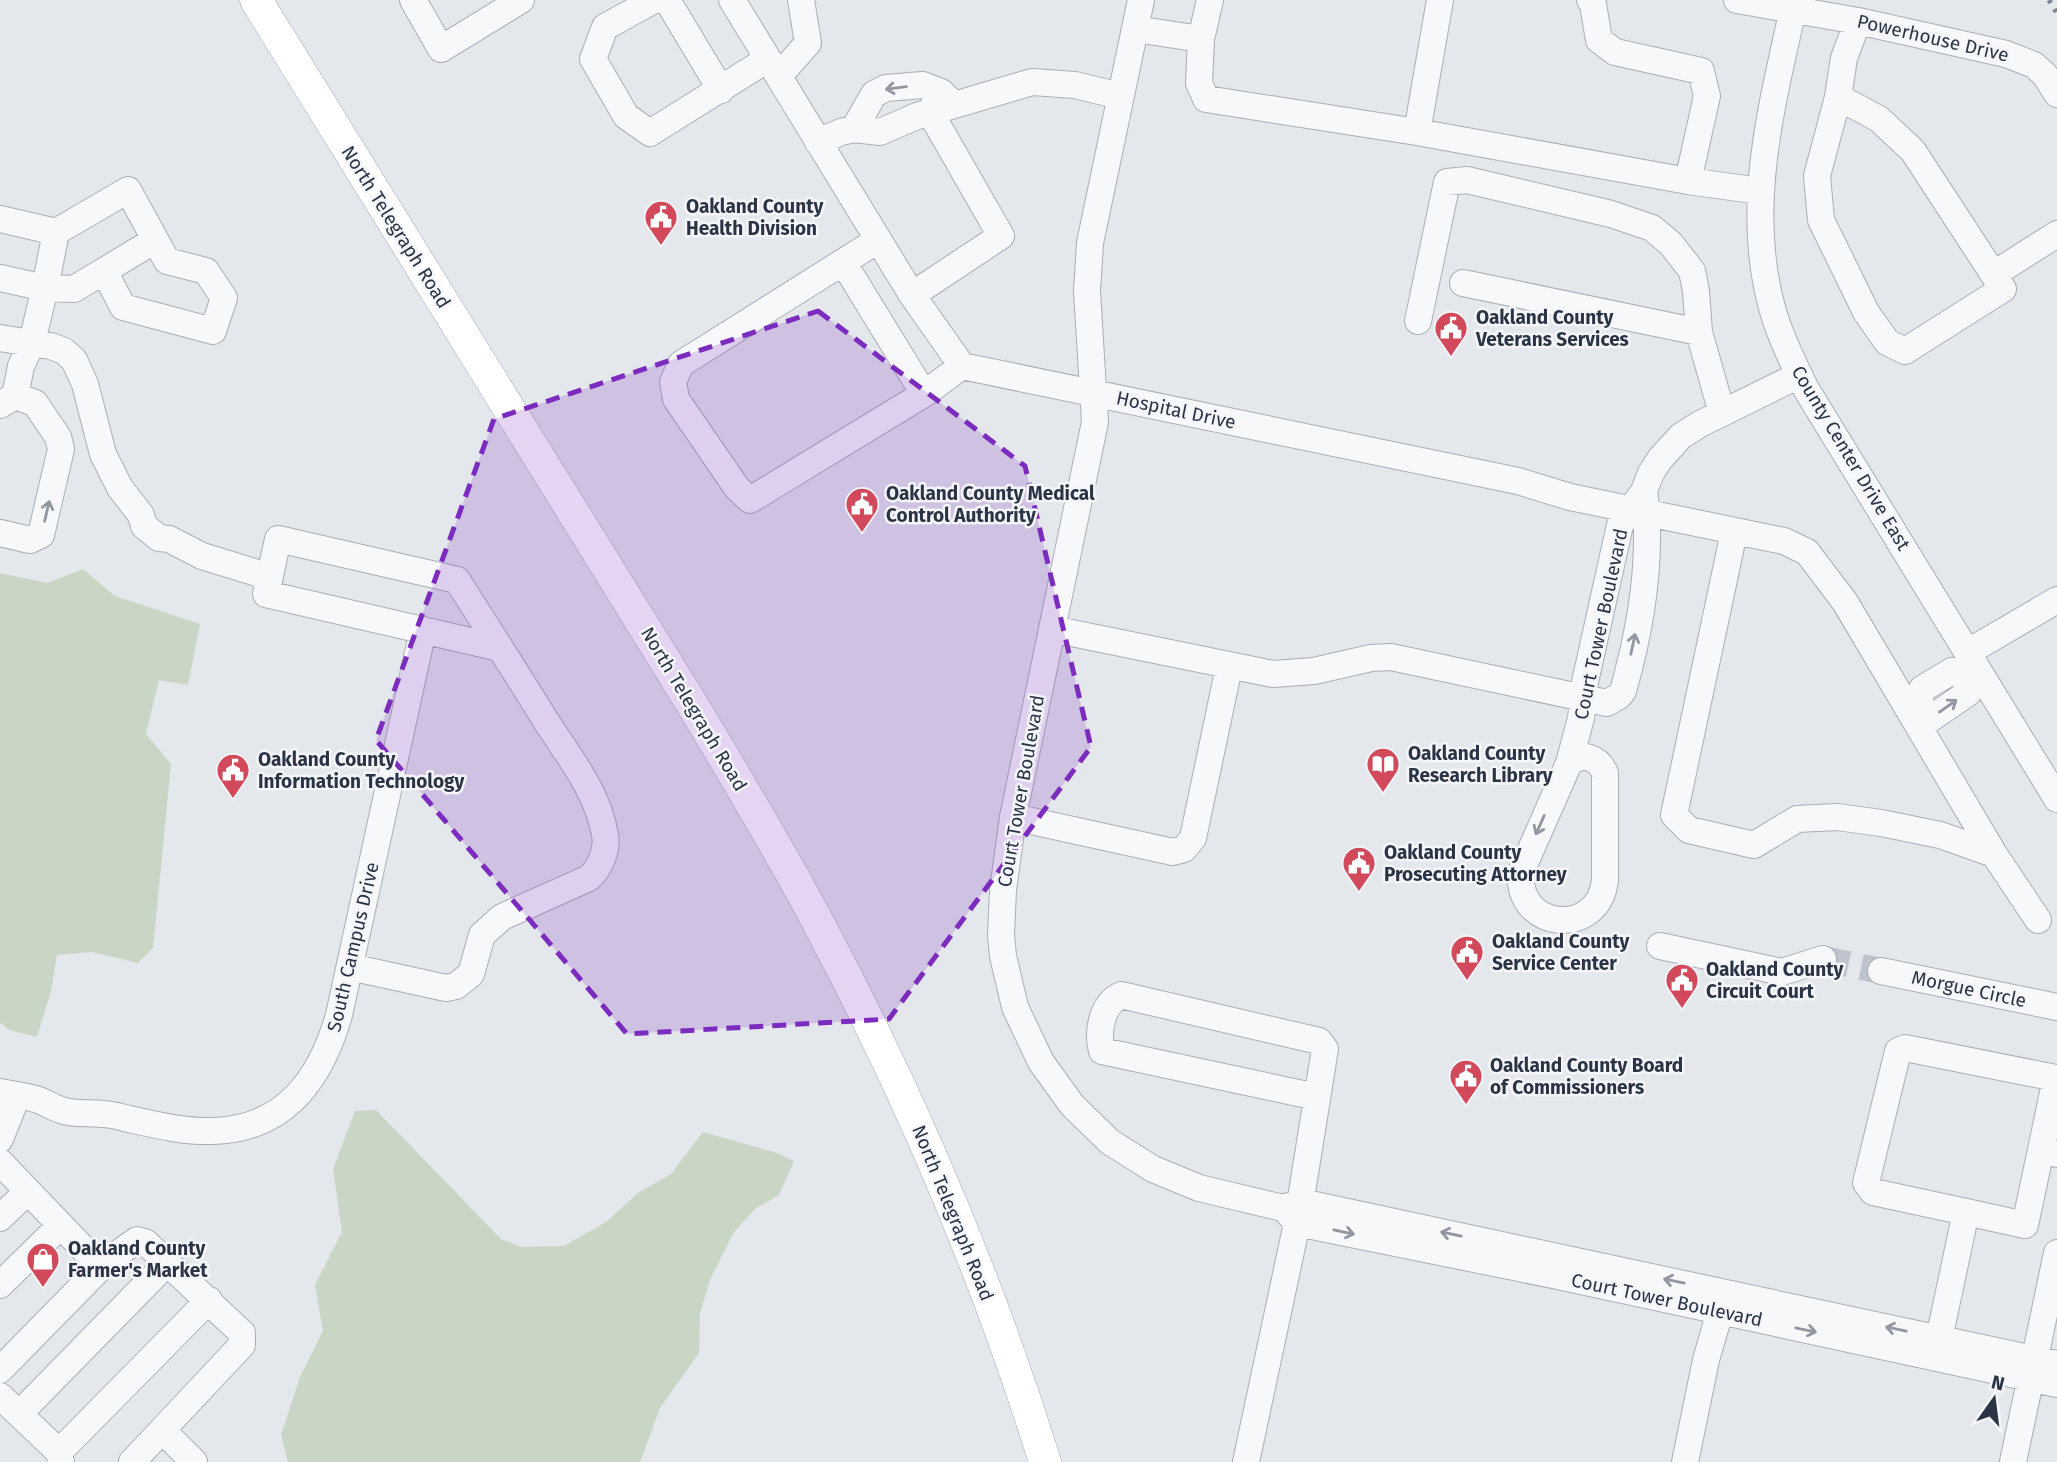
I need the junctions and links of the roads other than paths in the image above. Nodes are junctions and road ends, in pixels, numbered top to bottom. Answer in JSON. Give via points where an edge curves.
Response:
{"nodes":[{"id":1,"x":256,"y":0,"type":"edge"},
{"id":2,"x":413,"y":0,"type":"edge"},
{"id":3,"x":521,"y":0,"type":"edge"},
{"id":4,"x":654,"y":0,"type":"edge"},
{"id":5,"x":667,"y":0,"type":"edge"},
{"id":6,"x":732,"y":0,"type":"edge"},
{"id":7,"x":801,"y":0,"type":"edge"},
{"id":8,"x":1141,"y":0,"type":"edge"},
{"id":9,"x":1210,"y":0,"type":"edge"},
{"id":10,"x":1440,"y":0,"type":"edge"},
{"id":11,"x":1590,"y":0,"type":"edge"},
{"id":12,"x":1737,"y":0,"type":"edge"},
{"id":13,"x":1794,"y":5,"type":"edge"},
{"id":14,"x":1858,"y":21,"type":"junction"},
{"id":15,"x":1135,"y":29,"type":"junction"},
{"id":16,"x":1201,"y":39,"type":"junction"},
{"id":17,"x":773,"y":68,"type":"junction"},
{"id":18,"x":721,"y":89,"type":"junction"},
{"id":19,"x":2057,"y":94,"type":"edge"},
{"id":20,"x":1120,"y":96,"type":"junction"},
{"id":21,"x":1838,"y":97,"type":"junction"},
{"id":22,"x":941,"y":103,"type":"junction"},
{"id":23,"x":854,"y":129,"type":"junction"},
{"id":24,"x":1417,"y":132,"type":"junction"},
{"id":25,"x":818,"y":142,"type":"junction"},
{"id":26,"x":1688,"y":181,"type":"junction"},
{"id":27,"x":1760,"y":191,"type":"junction"},
{"id":28,"x":0,"y":219,"type":"edge"},
{"id":29,"x":56,"y":232,"type":"junction"},
{"id":30,"x":2057,"y":234,"type":"edge"},
{"id":31,"x":155,"y":240,"type":"junction"},
{"id":32,"x":878,"y":240,"type":"junction"},
{"id":33,"x":843,"y":262,"type":"junction"},
{"id":34,"x":104,"y":271,"type":"junction"},
{"id":35,"x":1994,"y":274,"type":"junction"},
{"id":36,"x":0,"y":278,"type":"edge"},
{"id":37,"x":1463,"y":283,"type":"dead end"},
{"id":38,"x":45,"y":288,"type":"junction"},
{"id":39,"x":912,"y":295,"type":"junction"},
{"id":40,"x":1418,"y":321,"type":"dead end"},
{"id":41,"x":1699,"y":332,"type":"junction"},
{"id":42,"x":0,"y":338,"type":"edge"},
{"id":43,"x":32,"y":342,"type":"junction"},
{"id":44,"x":962,"y":366,"type":"junction"},
{"id":45,"x":1799,"y":374,"type":"junction"},
{"id":46,"x":1093,"y":392,"type":"junction"},
{"id":47,"x":924,"y":394,"type":"junction"},
{"id":48,"x":8,"y":400,"type":"edge"},
{"id":49,"x":1723,"y":413,"type":"junction"},
{"id":50,"x":1640,"y":505,"type":"junction"},
{"id":51,"x":1734,"y":532,"type":"junction"},
{"id":52,"x":0,"y":533,"type":"edge"},
{"id":53,"x":270,"y":577,"type":"junction"},
{"id":54,"x":2057,"y":600,"type":"edge"},
{"id":55,"x":1052,"y":629,"type":"junction"},
{"id":56,"x":423,"y":630,"type":"junction"},
{"id":57,"x":500,"y":648,"type":"junction"},
{"id":58,"x":1229,"y":667,"type":"junction"},
{"id":59,"x":1971,"y":668,"type":"junction"},
{"id":60,"x":1595,"y":700,"type":"junction"},
{"id":61,"x":1914,"y":712,"type":"junction"},
{"id":62,"x":1569,"y":763,"type":"junction"},
{"id":63,"x":2057,"y":799,"type":"edge"},
{"id":64,"x":1013,"y":817,"type":"junction"},
{"id":65,"x":1994,"y":854,"type":"junction"},
{"id":66,"x":2038,"y":920,"type":"dead end"},
{"id":67,"x":1660,"y":946,"type":"dead end"},
{"id":68,"x":1823,"y":959,"type":"tunnel mouth"},
{"id":69,"x":350,"y":967,"type":"junction"},
{"id":70,"x":1881,"y":971,"type":"tunnel mouth"},
{"id":71,"x":2057,"y":1007,"type":"edge"},
{"id":72,"x":19,"y":1096,"type":"edge"},
{"id":73,"x":1317,"y":1097,"type":"junction"},
{"id":74,"x":0,"y":1139,"type":"edge"},
{"id":75,"x":2049,"y":1152,"type":"edge"},
{"id":76,"x":0,"y":1162,"type":"edge"},
{"id":77,"x":28,"y":1191,"type":"junction"},
{"id":78,"x":1294,"y":1211,"type":"junction"},
{"id":79,"x":1966,"y":1212,"type":"junction"},
{"id":80,"x":0,"y":1218,"type":"edge"},
{"id":81,"x":60,"y":1226,"type":"junction"},
{"id":82,"x":2057,"y":1253,"type":"edge"},
{"id":83,"x":106,"y":1262,"type":"junction"},
{"id":84,"x":168,"y":1262,"type":"junction"},
{"id":85,"x":0,"y":1285,"type":"edge"},
{"id":86,"x":209,"y":1300,"type":"junction"},
{"id":87,"x":1723,"y":1302,"type":"junction"},
{"id":88,"x":1939,"y":1339,"type":"junction"},
{"id":89,"x":2041,"y":1367,"type":"edge"},
{"id":90,"x":0,"y":1370,"type":"edge"},
{"id":91,"x":2057,"y":1384,"type":"edge"},
{"id":92,"x":0,"y":1396,"type":"edge"},
{"id":93,"x":19,"y":1414,"type":"junction"},
{"id":94,"x":163,"y":1431,"type":"junction"},
{"id":95,"x":60,"y":1457,"type":"edge"},
{"id":96,"x":132,"y":1462,"type":"edge"},
{"id":97,"x":194,"y":1462,"type":"edge"},
{"id":98,"x":1045,"y":1462,"type":"edge"},
{"id":99,"x":1246,"y":1462,"type":"edge"},
{"id":100,"x":1685,"y":1462,"type":"edge"},
{"id":101,"x":2013,"y":1462,"type":"edge"}],
"edges":[{"from":1,"to":98,"type":"main road","name":"North Telegraph Road","via":[[690,701],[822,929],[953,1208]]},
{"from":2,"to":3,"type":"street","via":[[441,49]]},
{"from":4,"to":18,"type":"street","via":[[605,27],[593,59],[626,116],[650,133]]},
{"from":5,"to":18,"type":"street"},
{"from":6,"to":17,"type":"street"},
{"from":7,"to":17,"type":"street","via":[[808,43]]},
{"from":8,"to":15,"type":"street","name":"Hospital Drive"},
{"from":9,"to":16,"type":"street"},
{"from":10,"to":24,"type":"street"},
{"from":11,"to":26,"type":"street","via":[[1599,40],[1615,52],[1701,71],[1707,96]]},
{"from":12,"to":13,"type":"street","name":"Powerhouse Drive"},
{"from":13,"to":14,"type":"street","name":"Powerhouse Drive"},
{"from":13,"to":27,"type":"street","name":"County Center Drive East"},
{"from":14,"to":19,"type":"street","name":"Powerhouse Drive","via":[[2024,60],[2045,75]]},
{"from":14,"to":21,"type":"street","via":[[1844,58]]},
{"from":15,"to":16,"type":"street"},
{"from":15,"to":20,"type":"street","name":"Hospital Drive"},
{"from":16,"to":24,"type":"street","via":[[1199,83],[1206,99]]},
{"from":17,"to":18,"type":"street"},
{"from":17,"to":25,"type":"street"},
{"from":20,"to":22,"type":"street","via":[[1075,85],[1032,82]]},
{"from":20,"to":46,"type":"street","name":"Hospital Drive","via":[[1089,254]]},
{"from":21,"to":35,"type":"street","via":[[1879,119],[1913,151]]},
{"from":21,"to":35,"type":"street","via":[[1817,176],[1821,220],[1866,312],[1886,342],[1905,351],[2003,289]]},
{"from":22,"to":23,"type":"street","via":[[880,132]]},
{"from":22,"to":23,"type":"street","one_way":true,"via":[[923,85],[886,88],[874,94]]},
{"from":22,"to":39,"type":"street","via":[[1001,236]]},
{"from":23,"to":25,"type":"street"},
{"from":24,"to":26,"type":"street"},
{"from":25,"to":32,"type":"street"},
{"from":26,"to":27,"type":"street"},
{"from":27,"to":45,"type":"street","name":"County Center Drive East","via":[[1767,287]]},
{"from":28,"to":29,"type":"street"},
{"from":29,"to":31,"type":"street","via":[[128,190]]},
{"from":29,"to":38,"type":"street"},
{"from":30,"to":35,"type":"street"},
{"from":31,"to":34,"type":"street"},
{"from":31,"to":34,"type":"street","via":[[167,261],[206,271],[224,298],[214,331],[123,307]]},
{"from":32,"to":33,"type":"street"},
{"from":32,"to":39,"type":"street"},
{"from":33,"to":47,"type":"street"},
{"from":33,"to":47,"type":"street","via":[[681,364],[673,382],[676,399],[750,500]]},
{"from":34,"to":38,"type":"street","via":[[74,289]]},
{"from":36,"to":38,"type":"street"},
{"from":37,"to":41,"type":"street"},
{"from":38,"to":43,"type":"street"},
{"from":39,"to":44,"type":"street"},
{"from":40,"to":41,"type":"street","via":[[1447,182],[1467,180],[1652,228],[1692,271]]},
{"from":41,"to":49,"type":"street"},
{"from":42,"to":43,"type":"street"},
{"from":43,"to":48,"type":"street"},
{"from":43,"to":53,"type":"street","via":[[64,351],[78,366],[103,454],[141,515],[151,516],[167,529],[169,539],[211,560]]},
{"from":44,"to":46,"type":"street"},
{"from":44,"to":47,"type":"street"},
{"from":45,"to":49,"type":"street","name":"Court Tower Boulevard"},
{"from":45,"to":59,"type":"street","name":"County Center Drive East"},
{"from":46,"to":50,"type":"street","name":"Hospital Drive","via":[[1518,481],[1570,497]]},
{"from":46,"to":55,"type":"street","name":"Court Tower Boulevard","via":[[1095,422]]},
{"from":52,"to":48,"type":"street","one_way":true,"via":[[30,540],[41,536],[61,449],[36,402]]},
{"from":49,"to":50,"type":"street","name":"Court Tower Boulevard","via":[[1673,443],[1654,467]]},
{"from":50,"to":51,"type":"street","name":"Hospital Drive"},
{"from":50,"to":60,"type":"street","name":"Court Tower Boulevard","via":[[1620,525]]},
{"from":60,"to":50,"type":"street","name":"Court Tower Boulevard","one_way":true,"via":[[1619,696],[1623,691],[1646,581],[1648,530]]},
{"from":51,"to":61,"type":"street","name":"Hospital Drive","via":[[1784,541],[1807,552],[1845,602]]},
{"from":51,"to":65,"type":"street","via":[[1674,815],[1689,830],[1754,845],[1797,819],[1837,817],[1940,835]]},
{"from":53,"to":56,"type":"street","via":[[266,594]]},
{"from":53,"to":57,"type":"street","via":[[278,539],[457,580]]},
{"from":54,"to":59,"type":"street"},
{"from":55,"to":58,"type":"street"},
{"from":55,"to":64,"type":"street","name":"Court Tower Boulevard"},
{"from":56,"to":57,"type":"street"},
{"from":56,"to":69,"type":"street","name":"South Campus Drive"},
{"from":57,"to":69,"type":"street","via":[[595,799],[606,838],[599,869],[589,878],[502,917],[482,935],[471,974],[456,986],[446,988]]},
{"from":58,"to":60,"type":"street","via":[[1286,674],[1391,657]]},
{"from":58,"to":64,"type":"street","via":[[1193,838],[1184,849],[1173,852]]},
{"from":59,"to":61,"type":"street","via":[[1952,671],[1922,689]]},
{"from":59,"to":63,"type":"street","name":"County Center Drive East"},
{"from":60,"to":62,"type":"street","name":"Court Tower Boulevard"},
{"from":61,"to":65,"type":"street","name":"Hospital Drive"},
{"from":62,"to":62,"type":"street","name":"Court Tower Boulevard","one_way":true,"via":[[1520,878],[1531,906],[1546,917],[1563,921],[1595,906],[1605,880],[1605,773],[1589,757]]},
{"from":64,"to":78,"type":"street","name":"Court Tower Boulevard","via":[[1003,890],[1003,956],[1018,1017],[1050,1077],[1097,1130],[1138,1161],[1199,1188]]},
{"from":65,"to":66,"type":"street","name":"Hospital Drive"},
{"from":67,"to":68,"type":"street","via":[[1782,972]]},
{"from":69,"to":72,"type":"street","name":"South Campus Drive","via":[[337,1025],[320,1067],[304,1089],[278,1111],[245,1127],[179,1129],[103,1114],[82,1103]]},
{"from":70,"to":71,"type":"street","name":"Morgue Circle"},
{"from":72,"to":74,"type":"street"},
{"from":73,"to":73,"type":"street","via":[[1325,1049],[1319,1041],[1121,995],[1105,1012],[1099,1038],[1102,1051]]},
{"from":73,"to":78,"type":"street"},
{"from":75,"to":79,"type":"street","via":[[2025,1225]]},
{"from":75,"to":79,"type":"street","via":[[2056,1079],[1905,1048],[1898,1051],[1867,1183],[1873,1192]]},
{"from":76,"to":77,"type":"street"},
{"from":77,"to":80,"type":"street"},
{"from":77,"to":81,"type":"street"},
{"from":78,"to":87,"type":"street","name":"Court Tower Boulevard"},
{"from":78,"to":99,"type":"street"},
{"from":79,"to":88,"type":"street"},
{"from":81,"to":83,"type":"street","via":[[94,1260]]},
{"from":81,"to":85,"type":"street"},
{"from":82,"to":89,"type":"street"},
{"from":83,"to":84,"type":"street","via":[[137,1240]]},
{"from":83,"to":90,"type":"street"},
{"from":84,"to":86,"type":"street"},
{"from":84,"to":93,"type":"street"},
{"from":86,"to":94,"type":"street","via":[[242,1333],[242,1345]]},
{"from":86,"to":95,"type":"street"},
{"from":88,"to":87,"type":"street","name":"Court Tower Boulevard","one_way":true},
{"from":87,"to":89,"type":"street","name":"Court Tower Boulevard","one_way":true},
{"from":87,"to":100,"type":"street"},
{"from":88,"to":89,"type":"street","name":"Court Tower Boulevard"},
{"from":89,"to":91,"type":"street","name":"Court Tower Boulevard"},
{"from":89,"to":101,"type":"street"},
{"from":92,"to":93,"type":"street"},
{"from":93,"to":95,"type":"street"},
{"from":94,"to":96,"type":"street"},
{"from":94,"to":97,"type":"street"}]}
